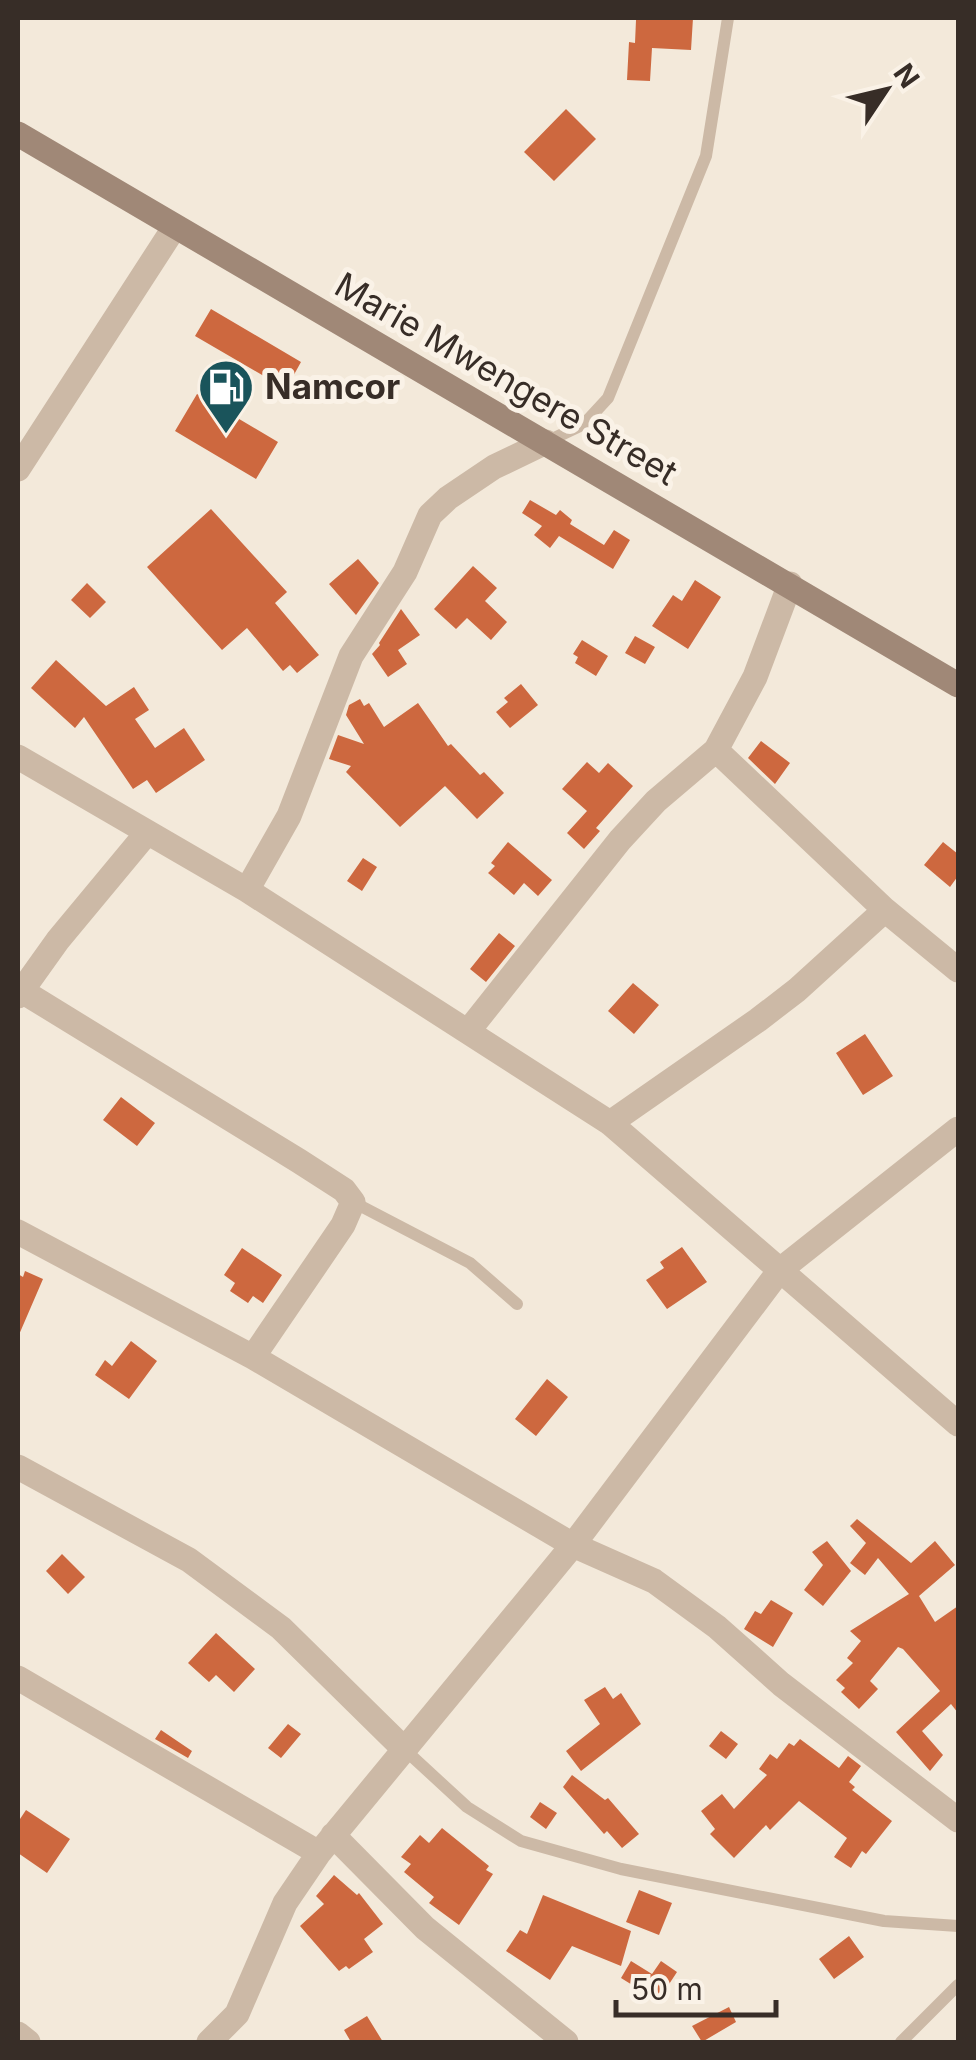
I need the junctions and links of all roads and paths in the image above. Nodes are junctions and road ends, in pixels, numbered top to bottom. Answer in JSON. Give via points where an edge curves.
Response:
{"nodes":[{"id":1,"x":728,"y":18,"type":"edge"},
{"id":2,"x":18,"y":134,"type":"edge"},
{"id":3,"x":174,"y":228,"type":"junction"},
{"id":4,"x":546,"y":442,"type":"junction"},
{"id":5,"x":18,"y":469,"type":"edge"},
{"id":6,"x":790,"y":584,"type":"junction"},
{"id":7,"x":958,"y":685,"type":"edge"},
{"id":8,"x":716,"y":750,"type":"junction"},
{"id":9,"x":18,"y":757,"type":"edge"},
{"id":10,"x":146,"y":834,"type":"junction"},
{"id":11,"x":247,"y":890,"type":"junction"},
{"id":12,"x":885,"y":910,"type":"junction"},
{"id":13,"x":958,"y":970,"type":"edge"},
{"id":14,"x":20,"y":994,"type":"edge"},
{"id":15,"x":469,"y":1030,"type":"junction"},
{"id":16,"x":610,"y":1123,"type":"junction"},
{"id":17,"x":953,"y":1140,"type":"edge"},
{"id":18,"x":353,"y":1202,"type":"junction"},
{"id":19,"x":18,"y":1232,"type":"edge"},
{"id":20,"x":780,"y":1270,"type":"junction"},
{"id":21,"x":517,"y":1304,"type":"dead end"},
{"id":22,"x":253,"y":1357,"type":"junction"},
{"id":23,"x":958,"y":1424,"type":"edge"},
{"id":24,"x":18,"y":1467,"type":"edge"},
{"id":25,"x":573,"y":1545,"type":"junction"},
{"id":26,"x":18,"y":1678,"type":"edge"},
{"id":27,"x":404,"y":1750,"type":"junction"},
{"id":28,"x":958,"y":1820,"type":"edge"},
{"id":29,"x":326,"y":1844,"type":"junction"},
{"id":30,"x":958,"y":1926,"type":"edge"},
{"id":31,"x":958,"y":1984,"type":"edge"},
{"id":32,"x":238,"y":2014,"type":"junction"},
{"id":33,"x":18,"y":2034,"type":"edge"},
{"id":34,"x":28,"y":2042,"type":"edge"},
{"id":35,"x":208,"y":2042,"type":"edge"},
{"id":36,"x":245,"y":2042,"type":"edge"},
{"id":37,"x":566,"y":2042,"type":"edge"},
{"id":38,"x":901,"y":2042,"type":"edge"}],
"edges":[{"from":1,"to":4,"type":"lane","via":[[706,156],[608,398],[584,424]]},
{"from":2,"to":3,"type":"main road","name":"Marie Mwengere Street"},
{"from":3,"to":4,"type":"main road","name":"Marie Mwengere Street"},
{"from":3,"to":5,"type":"street"},
{"from":4,"to":6,"type":"main road","name":"Marie Mwengere Street"},
{"from":4,"to":11,"type":"street","via":[[494,467],[430,515],[406,572],[351,656],[289,816]]},
{"from":6,"to":7,"type":"main road","name":"Marie Mwengere Street"},
{"from":6,"to":8,"type":"street","via":[[755,677]]},
{"from":8,"to":12,"type":"street"},
{"from":8,"to":15,"type":"street","via":[[620,840]]},
{"from":9,"to":10,"type":"street"},
{"from":10,"to":11,"type":"street"},
{"from":10,"to":14,"type":"street"},
{"from":11,"to":15,"type":"street"},
{"from":12,"to":13,"type":"street"},
{"from":12,"to":16,"type":"street","via":[[771,1010]]},
{"from":14,"to":18,"type":"street","via":[[299,1161]]},
{"from":15,"to":16,"type":"street"},
{"from":16,"to":20,"type":"street"},
{"from":17,"to":20,"type":"street"},
{"from":18,"to":21,"type":"lane","via":[[470,1264]]},
{"from":18,"to":22,"type":"street"},
{"from":19,"to":22,"type":"street"},
{"from":20,"to":23,"type":"street"},
{"from":20,"to":25,"type":"street"},
{"from":22,"to":25,"type":"street"},
{"from":24,"to":27,"type":"street","via":[[189,1560],[280,1628]]},
{"from":25,"to":27,"type":"street"},
{"from":25,"to":28,"type":"street","via":[[654,1581]]},
{"from":26,"to":29,"type":"street"},
{"from":27,"to":29,"type":"street"},
{"from":27,"to":30,"type":"lane","via":[[467,1807],[521,1841],[621,1869],[884,1921]]},
{"from":29,"to":32,"type":"street","via":[[285,1903]]},
{"from":29,"to":37,"type":"street"},
{"from":31,"to":38,"type":"lane"},
{"from":32,"to":35,"type":"street"},
{"from":32,"to":36,"type":"street"},
{"from":33,"to":34,"type":"street"}]}
